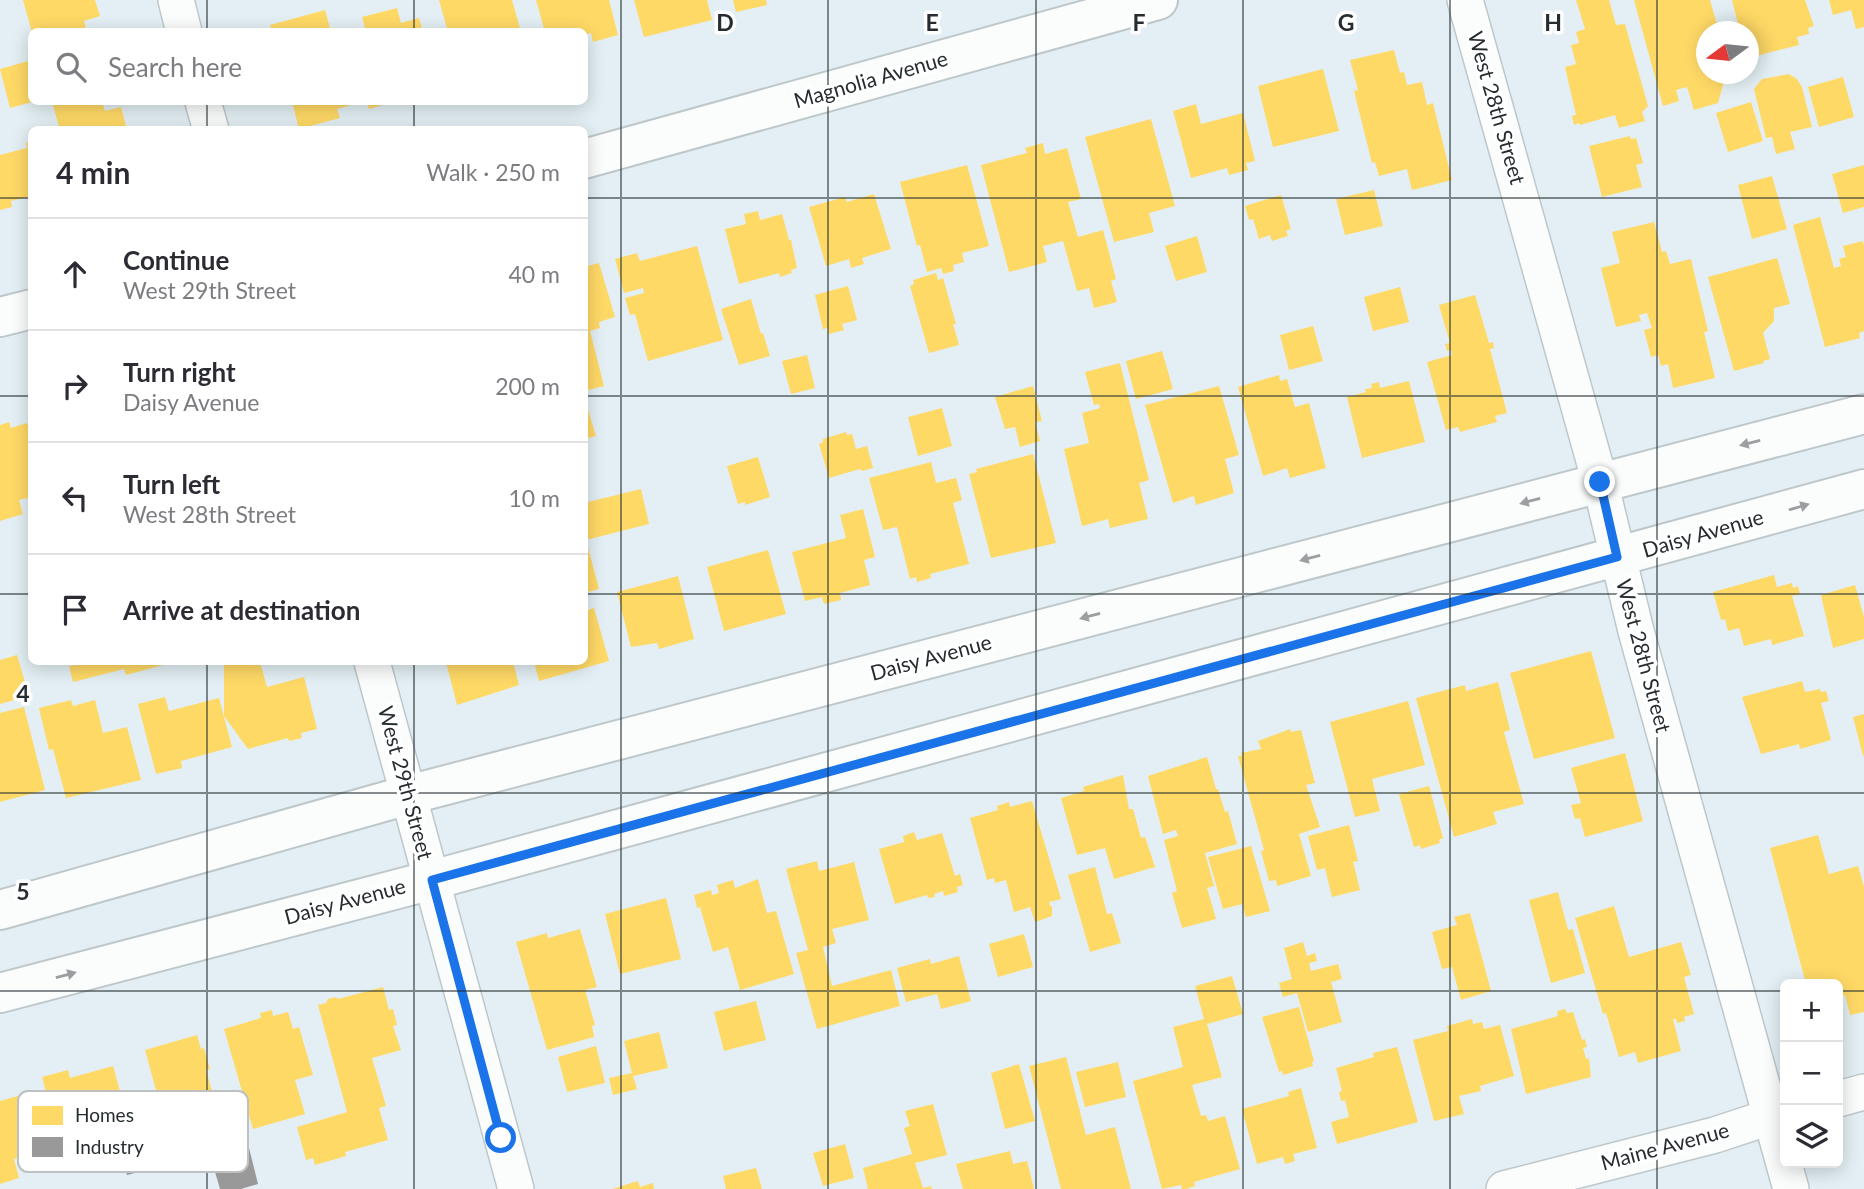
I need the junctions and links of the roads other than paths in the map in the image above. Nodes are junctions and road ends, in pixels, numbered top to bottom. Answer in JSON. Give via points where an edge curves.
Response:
{"nodes":[{"id":1,"x":176,"y":0,"type":"edge"},
{"id":2,"x":1158,"y":0,"type":"edge"},
{"id":3,"x":1465,"y":0,"type":"edge"},
{"id":4,"x":183,"y":28,"type":"edge"},
{"id":5,"x":204,"y":105,"type":"edge"},
{"id":6,"x":210,"y":126,"type":"edge"},
{"id":7,"x":588,"y":158,"type":"edge"},
{"id":8,"x":28,"y":310,"type":"edge"},
{"id":9,"x":0,"y":317,"type":"edge"},
{"id":10,"x":1864,"y":414,"type":"edge"},
{"id":11,"x":1600,"y":482,"type":"junction"},
{"id":12,"x":1864,"y":489,"type":"edge"},
{"id":13,"x":1617,"y":557,"type":"junction"},
{"id":14,"x":373,"y":665,"type":"edge"},
{"id":15,"x":408,"y":795,"type":"junction"},
{"id":16,"x":432,"y":880,"type":"junction"},
{"id":17,"x":0,"y":910,"type":"edge"},
{"id":18,"x":0,"y":993,"type":"edge"},
{"id":19,"x":1864,"y":1092,"type":"edge"},
{"id":20,"x":1843,"y":1098,"type":"edge"},
{"id":21,"x":1778,"y":1114,"type":"edge"},
{"id":22,"x":516,"y":1189,"type":"edge"},
{"id":23,"x":1504,"y":1189,"type":"edge"},
{"id":24,"x":1791,"y":1189,"type":"edge"}],
"edges":[{"from":1,"to":4,"type":"street"},
{"from":2,"to":7,"type":"street","name":"Magnolia Avenue"},
{"from":3,"to":11,"type":"street","name":"West 28th Street"},
{"from":5,"to":6,"type":"street"},
{"from":8,"to":9,"type":"street"},
{"from":10,"to":11,"type":"street","name":"Daisy Avenue","one_way":true},
{"from":11,"to":13,"type":"street","name":"West 28th Street"},
{"from":11,"to":15,"type":"street","name":"Daisy Avenue","one_way":true},
{"from":13,"to":12,"type":"street","name":"Daisy Avenue","one_way":true},
{"from":13,"to":16,"type":"street","name":"Daisy Avenue"},
{"from":13,"to":21,"type":"street","name":"West 28th Street"},
{"from":14,"to":15,"type":"street","name":"West 29th Street"},
{"from":15,"to":16,"type":"street","name":"West 29th Street"},
{"from":15,"to":17,"type":"street","name":"Daisy Avenue"},
{"from":18,"to":16,"type":"street","name":"Daisy Avenue","one_way":true},
{"from":16,"to":22,"type":"street","name":"West 29th Street"},
{"from":19,"to":20,"type":"street"},
{"from":21,"to":23,"type":"street","name":"Maine Avenue","via":[[1715,1135]]},
{"from":21,"to":24,"type":"street","name":"West 28th Street"}]}
